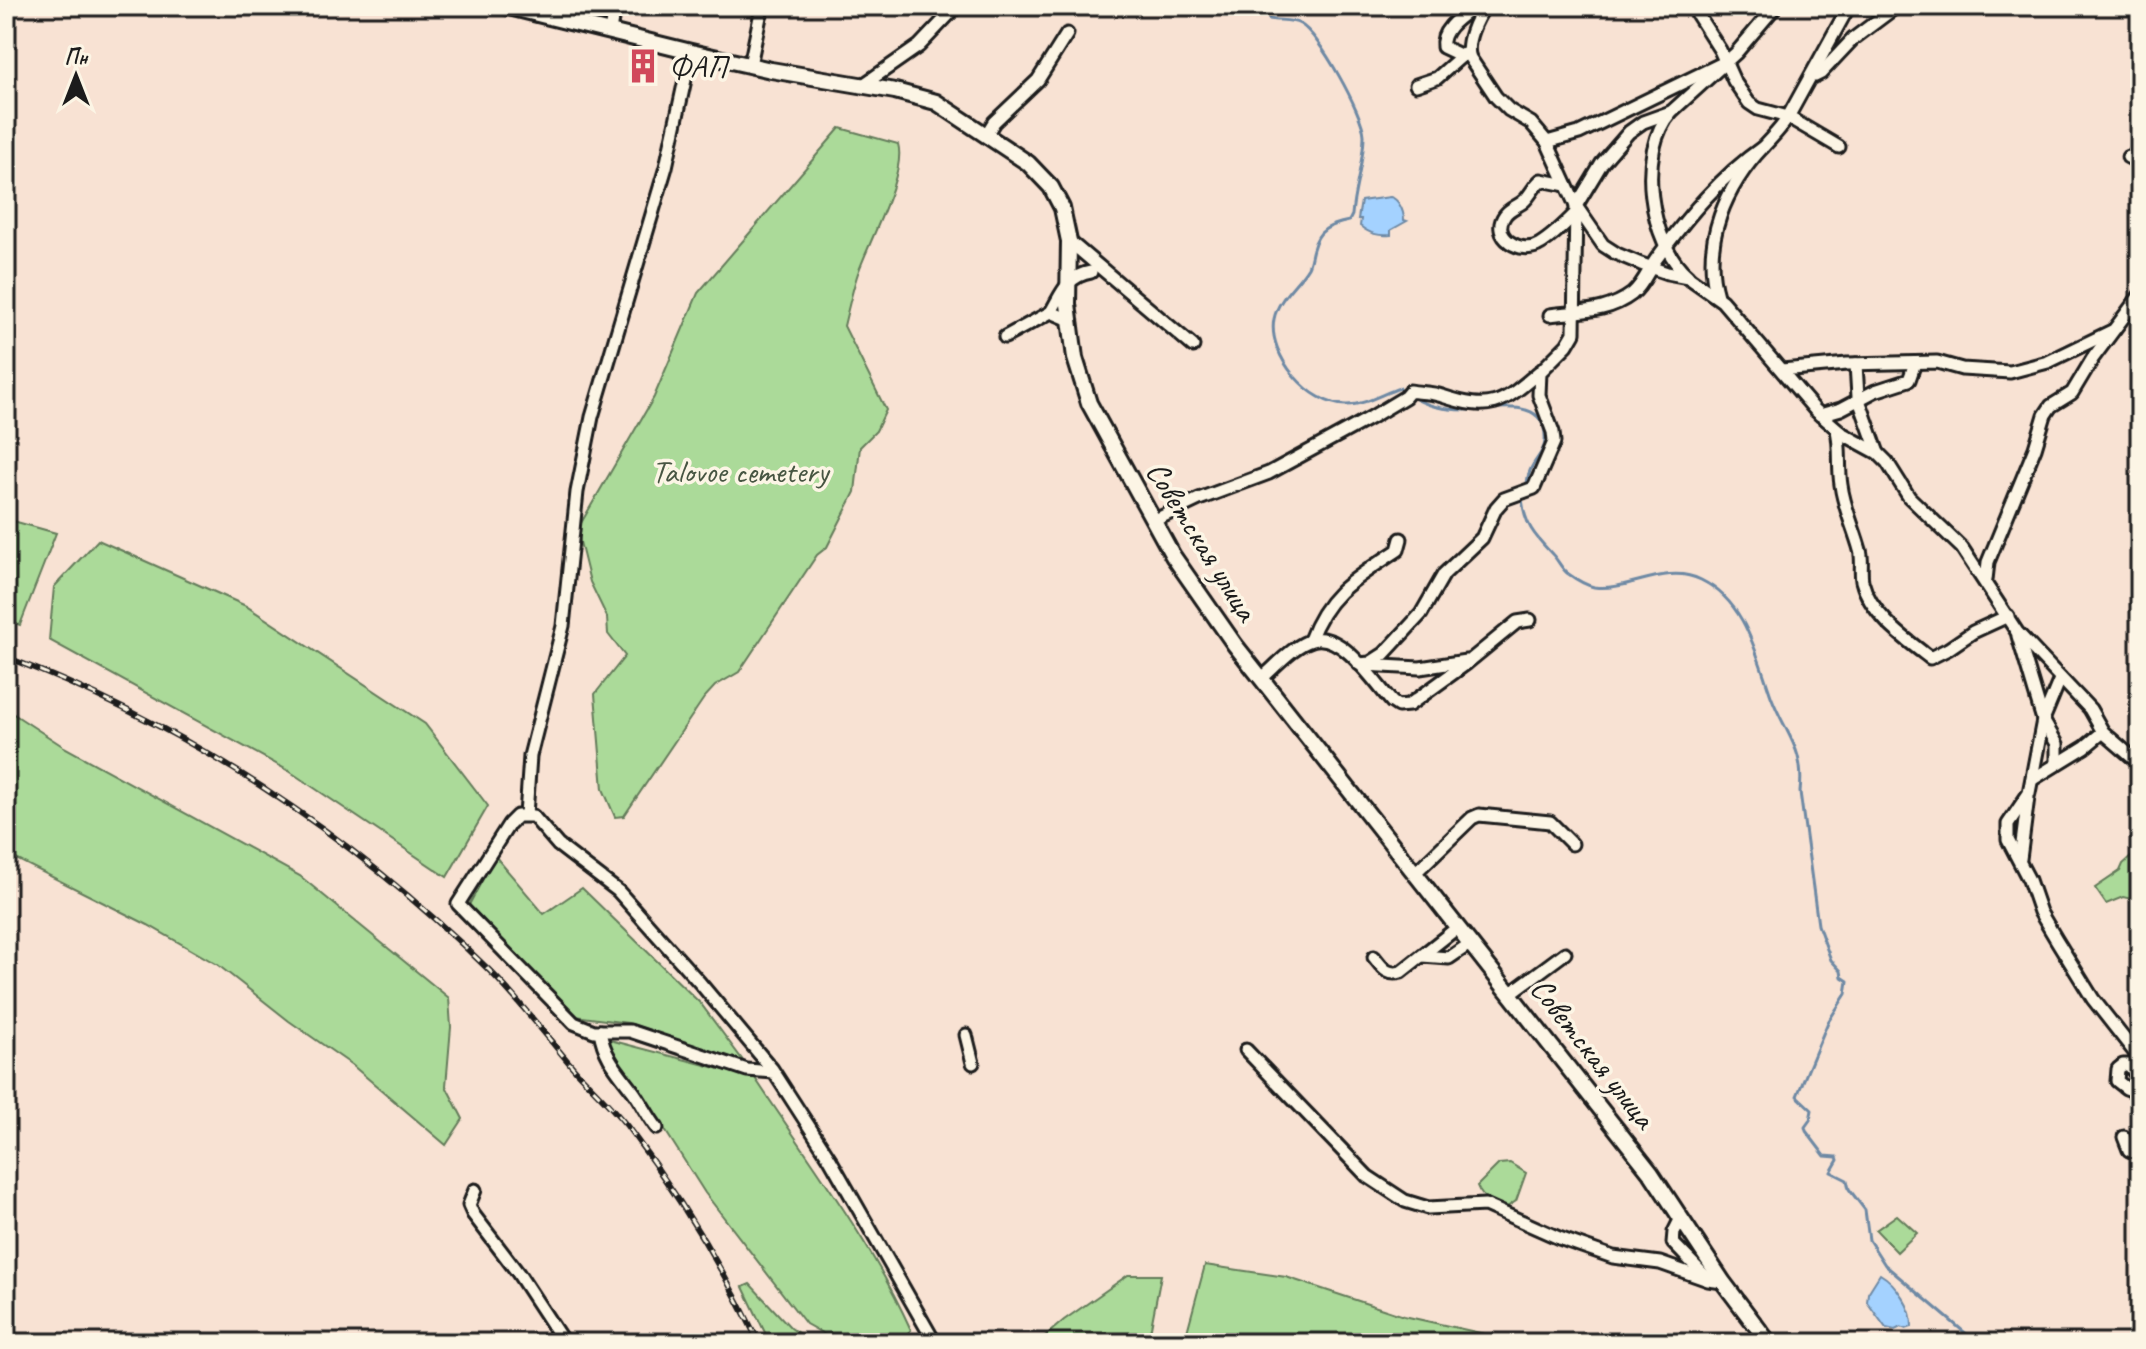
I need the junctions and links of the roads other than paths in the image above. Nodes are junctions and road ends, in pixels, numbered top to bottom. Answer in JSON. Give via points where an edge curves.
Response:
{"nodes":[{"id":1,"x":505,"y":6,"type":"edge"},
{"id":2,"x":614,"y":6,"type":"edge"},
{"id":3,"x":957,"y":6,"type":"edge"},
{"id":4,"x":1475,"y":6,"type":"edge"},
{"id":5,"x":1485,"y":6,"type":"edge"},
{"id":6,"x":1692,"y":6,"type":"edge"},
{"id":7,"x":1708,"y":6,"type":"edge"},
{"id":8,"x":1737,"y":6,"type":"edge"},
{"id":9,"x":1776,"y":6,"type":"edge"},
{"id":10,"x":1849,"y":6,"type":"edge"},
{"id":11,"x":1897,"y":6,"type":"edge"},
{"id":12,"x":761,"y":12,"type":"dead end"},
{"id":13,"x":610,"y":32,"type":"junction"},
{"id":14,"x":1067,"y":34,"type":"dead end"},
{"id":15,"x":691,"y":52,"type":"junction"},
{"id":16,"x":1465,"y":54,"type":"junction"},
{"id":17,"x":1725,"y":62,"type":"junction"},
{"id":18,"x":750,"y":65,"type":"junction"},
{"id":19,"x":1810,"y":78,"type":"junction"},
{"id":20,"x":863,"y":85,"type":"junction"},
{"id":21,"x":1416,"y":85,"type":"dead end"},
{"id":22,"x":1671,"y":112,"type":"junction"},
{"id":23,"x":1788,"y":117,"type":"junction"},
{"id":24,"x":986,"y":135,"type":"junction"},
{"id":25,"x":1547,"y":142,"type":"junction"},
{"id":26,"x":1763,"y":147,"type":"junction"},
{"id":27,"x":1839,"y":147,"type":"dead end"},
{"id":28,"x":2128,"y":157,"type":"dead end"},
{"id":29,"x":2140,"y":163,"type":"edge"},
{"id":30,"x":1566,"y":185,"type":"junction"},
{"id":31,"x":1575,"y":211,"type":"junction"},
{"id":32,"x":1069,"y":241,"type":"junction"},
{"id":33,"x":1665,"y":248,"type":"junction"},
{"id":34,"x":1091,"y":258,"type":"junction"},
{"id":35,"x":1650,"y":267,"type":"junction"},
{"id":36,"x":1091,"y":272,"type":"dead end"},
{"id":37,"x":1068,"y":275,"type":"junction"},
{"id":38,"x":1688,"y":277,"type":"junction"},
{"id":39,"x":2140,"y":295,"type":"edge"},
{"id":40,"x":1718,"y":297,"type":"junction"},
{"id":41,"x":1051,"y":312,"type":"junction"},
{"id":42,"x":1575,"y":313,"type":"junction"},
{"id":43,"x":1550,"y":315,"type":"dead end"},
{"id":44,"x":1070,"y":320,"type":"junction"},
{"id":45,"x":2112,"y":331,"type":"junction"},
{"id":46,"x":1005,"y":337,"type":"dead end"},
{"id":47,"x":1193,"y":346,"type":"dead end"},
{"id":48,"x":1915,"y":363,"type":"junction"},
{"id":49,"x":1856,"y":364,"type":"junction"},
{"id":50,"x":1782,"y":370,"type":"junction"},
{"id":51,"x":1540,"y":372,"type":"junction"},
{"id":52,"x":1859,"y":399,"type":"junction"},
{"id":53,"x":1820,"y":415,"type":"junction"},
{"id":54,"x":1837,"y":429,"type":"junction"},
{"id":55,"x":1878,"y":453,"type":"junction"},
{"id":56,"x":1153,"y":521,"type":"junction"},
{"id":57,"x":1401,"y":539,"type":"dead end"},
{"id":58,"x":1986,"y":581,"type":"junction"},
{"id":59,"x":2008,"y":616,"type":"junction"},
{"id":60,"x":1530,"y":620,"type":"dead end"},
{"id":61,"x":2017,"y":632,"type":"junction"},
{"id":62,"x":1310,"y":640,"type":"junction"},
{"id":63,"x":1472,"y":659,"type":"junction"},
{"id":64,"x":1359,"y":664,"type":"junction"},
{"id":65,"x":1262,"y":678,"type":"junction"},
{"id":66,"x":2060,"y":679,"type":"junction"},
{"id":67,"x":2043,"y":720,"type":"junction"},
{"id":68,"x":2103,"y":732,"type":"junction"},
{"id":69,"x":2057,"y":763,"type":"junction"},
{"id":70,"x":2140,"y":764,"type":"edge"},
{"id":71,"x":2033,"y":779,"type":"junction"},
{"id":72,"x":526,"y":815,"type":"junction"},
{"id":73,"x":1572,"y":844,"type":"dead end"},
{"id":74,"x":1415,"y":873,"type":"junction"},
{"id":75,"x":1458,"y":927,"type":"junction"},
{"id":76,"x":1471,"y":943,"type":"junction"},
{"id":77,"x":1565,"y":953,"type":"dead end"},
{"id":78,"x":1422,"y":956,"type":"junction"},
{"id":79,"x":1374,"y":957,"type":"dead end"},
{"id":80,"x":1511,"y":993,"type":"junction"},
{"id":81,"x":600,"y":1031,"type":"junction"},
{"id":82,"x":966,"y":1035,"type":"dead end"},
{"id":83,"x":2135,"y":1049,"type":"edge"},
{"id":84,"x":1246,"y":1050,"type":"dead end"},
{"id":85,"x":2140,"y":1059,"type":"edge"},
{"id":86,"x":973,"y":1063,"type":"dead end"},
{"id":87,"x":774,"y":1072,"type":"junction"},
{"id":88,"x":2140,"y":1080,"type":"edge"},
{"id":89,"x":2140,"y":1093,"type":"edge"},
{"id":90,"x":657,"y":1128,"type":"dead end"},
{"id":91,"x":2124,"y":1137,"type":"dead end"},
{"id":92,"x":2140,"y":1155,"type":"edge"},
{"id":93,"x":475,"y":1190,"type":"dead end"},
{"id":94,"x":1681,"y":1218,"type":"junction"},
{"id":95,"x":1679,"y":1251,"type":"junction"},
{"id":96,"x":1666,"y":1265,"type":"junction"},
{"id":97,"x":1716,"y":1281,"type":"junction"},
{"id":98,"x":564,"y":1343,"type":"edge"},
{"id":99,"x":935,"y":1343,"type":"edge"},
{"id":100,"x":1769,"y":1343,"type":"edge"}],
"edges":[{"from":1,"to":13,"type":"main road","name":"Советская улица"},
{"from":2,"to":13,"type":"street"},
{"from":3,"to":20,"type":"street","via":[[919,46]]},
{"from":4,"to":16,"type":"street","via":[[1442,39],[1443,47]]},
{"from":5,"to":16,"type":"street"},
{"from":6,"to":17,"type":"street"},
{"from":7,"to":8,"type":"street"},
{"from":9,"to":17,"type":"street"},
{"from":10,"to":19,"type":"street"},
{"from":11,"to":19,"type":"street"},
{"from":12,"to":18,"type":"street"},
{"from":13,"to":15,"type":"main road","name":"Советская улица"},
{"from":14,"to":24,"type":"street","via":[[1038,80]]},
{"from":15,"to":18,"type":"main road","name":"Советская улица"},
{"from":15,"to":72,"type":"street","via":[[666,167],[592,417],[577,492],[563,626],[530,756]]},
{"from":16,"to":21,"type":"street","via":[[1437,78]]},
{"from":16,"to":25,"type":"street","via":[[1496,97]]},
{"from":17,"to":22,"type":"street"},
{"from":17,"to":23,"type":"street","via":[[1749,103]]},
{"from":17,"to":25,"type":"street","via":[[1579,133]]},
{"from":18,"to":20,"type":"main road","name":"Советская улица"},
{"from":19,"to":23,"type":"street"},
{"from":20,"to":24,"type":"main road","name":"Советская улица","via":[[936,102]]},
{"from":22,"to":31,"type":"street","via":[[1629,132],[1602,163]]},
{"from":22,"to":33,"type":"street","via":[[1656,137],[1651,187]]},
{"from":23,"to":26,"type":"street"},
{"from":23,"to":27,"type":"street"},
{"from":24,"to":32,"type":"main road","name":"Советская улица","via":[[1028,163],[1051,187]]},
{"from":25,"to":30,"type":"street"},
{"from":26,"to":33,"type":"street","via":[[1712,190]]},
{"from":26,"to":40,"type":"street","via":[[1715,231],[1710,264]]},
{"from":28,"to":29,"type":"street"},
{"from":30,"to":31,"type":"street"},
{"from":30,"to":31,"type":"street","via":[[1541,180],[1503,217],[1500,229],[1504,239],[1529,248],[1541,244]]},
{"from":31,"to":35,"type":"street","via":[[1603,245]]},
{"from":31,"to":42,"type":"street"},
{"from":32,"to":34,"type":"street"},
{"from":32,"to":37,"type":"main road","name":"Советская улица"},
{"from":33,"to":35,"type":"street"},
{"from":33,"to":38,"type":"street"},
{"from":34,"to":37,"type":"street"},
{"from":34,"to":47,"type":"street"},
{"from":35,"to":38,"type":"street"},
{"from":35,"to":42,"type":"street","via":[[1633,293],[1608,307]]},
{"from":36,"to":37,"type":"street"},
{"from":37,"to":41,"type":"street"},
{"from":37,"to":44,"type":"main road","name":"Советская улица"},
{"from":38,"to":40,"type":"street"},
{"from":39,"to":45,"type":"street"},
{"from":40,"to":50,"type":"street"},
{"from":41,"to":44,"type":"street"},
{"from":41,"to":46,"type":"street"},
{"from":42,"to":43,"type":"street"},
{"from":42,"to":51,"type":"street","via":[[1567,345]]},
{"from":44,"to":56,"type":"main road","name":"Советская улица","via":[[1089,403]]},
{"from":45,"to":48,"type":"street","via":[[2010,372]]},
{"from":45,"to":58,"type":"street","via":[[2072,393],[2045,415],[1986,567]]},
{"from":48,"to":49,"type":"street"},
{"from":48,"to":52,"type":"street","via":[[1909,380]]},
{"from":49,"to":50,"type":"street"},
{"from":49,"to":52,"type":"street"},
{"from":50,"to":53,"type":"street"},
{"from":51,"to":56,"type":"street","via":[[1512,395],[1489,404],[1408,394],[1269,473]]},
{"from":51,"to":64,"type":"street","via":[[1539,395],[1554,442],[1534,488],[1504,499],[1482,538],[1444,574],[1421,614],[1377,659]]},
{"from":52,"to":53,"type":"street"},
{"from":52,"to":55,"type":"street"},
{"from":53,"to":54,"type":"street"},
{"from":54,"to":55,"type":"street"},
{"from":54,"to":59,"type":"street","via":[[1840,483],[1860,550],[1861,577],[1866,595],[1886,621],[1930,658]]},
{"from":55,"to":58,"type":"street","via":[[1909,497],[1962,548]]},
{"from":56,"to":65,"type":"main road","name":"Советская улица"},
{"from":57,"to":62,"type":"street","via":[[1398,550],[1337,592]]},
{"from":58,"to":59,"type":"street"},
{"from":59,"to":61,"type":"street"},
{"from":60,"to":63,"type":"street","via":[[1517,622]]},
{"from":61,"to":66,"type":"street"},
{"from":61,"to":67,"type":"street"},
{"from":62,"to":64,"type":"street","via":[[1340,644]]},
{"from":62,"to":65,"type":"street"},
{"from":63,"to":64,"type":"street","via":[[1420,668]]},
{"from":63,"to":64,"type":"street","via":[[1409,705],[1398,706]]},
{"from":65,"to":74,"type":"main road","name":"Советская улица"},
{"from":66,"to":67,"type":"street"},
{"from":66,"to":68,"type":"street","via":[[2090,709]]},
{"from":67,"to":69,"type":"street","via":[[2057,744]]},
{"from":67,"to":71,"type":"street"},
{"from":68,"to":69,"type":"street"},
{"from":68,"to":70,"type":"street"},
{"from":69,"to":71,"type":"street"},
{"from":71,"to":83,"type":"street","via":[[2020,863],[2040,912],[2093,999]]},
{"from":72,"to":81,"type":"street","via":[[509,824],[458,904],[566,1018]]},
{"from":72,"to":87,"type":"street","via":[[618,891]]},
{"from":73,"to":74,"type":"street","via":[[1550,822],[1479,815]]},
{"from":74,"to":75,"type":"main road","name":"Советская улица"},
{"from":75,"to":76,"type":"main road","name":"Советская улица"},
{"from":75,"to":78,"type":"street"},
{"from":76,"to":78,"type":"street","via":[[1449,958]]},
{"from":76,"to":80,"type":"main road","name":"Советская улица"},
{"from":77,"to":80,"type":"street"},
{"from":78,"to":79,"type":"street","via":[[1393,974]]},
{"from":80,"to":94,"type":"main road","name":"Советская улица"},
{"from":81,"to":87,"type":"street","via":[[630,1031],[747,1070]]},
{"from":81,"to":90,"type":"street","via":[[614,1069]]},
{"from":82,"to":86,"type":"street"},
{"from":83,"to":85,"type":"street"},
{"from":84,"to":96,"type":"street","via":[[1367,1176],[1405,1201],[1428,1208],[1485,1205],[1613,1257]]},
{"from":87,"to":99,"type":"street"},
{"from":88,"to":89,"type":"street","via":[[2129,1065],[2116,1075],[2126,1088]]},
{"from":91,"to":92,"type":"street","via":[[2129,1150]]},
{"from":93,"to":98,"type":"street","via":[[469,1205],[473,1214]]},
{"from":94,"to":95,"type":"street","via":[[1673,1243]]},
{"from":94,"to":97,"type":"main road","name":"Советская улица"},
{"from":95,"to":96,"type":"street"},
{"from":95,"to":97,"type":"street"},
{"from":96,"to":97,"type":"street"},
{"from":97,"to":100,"type":"main road","name":"Советская улица"}]}
